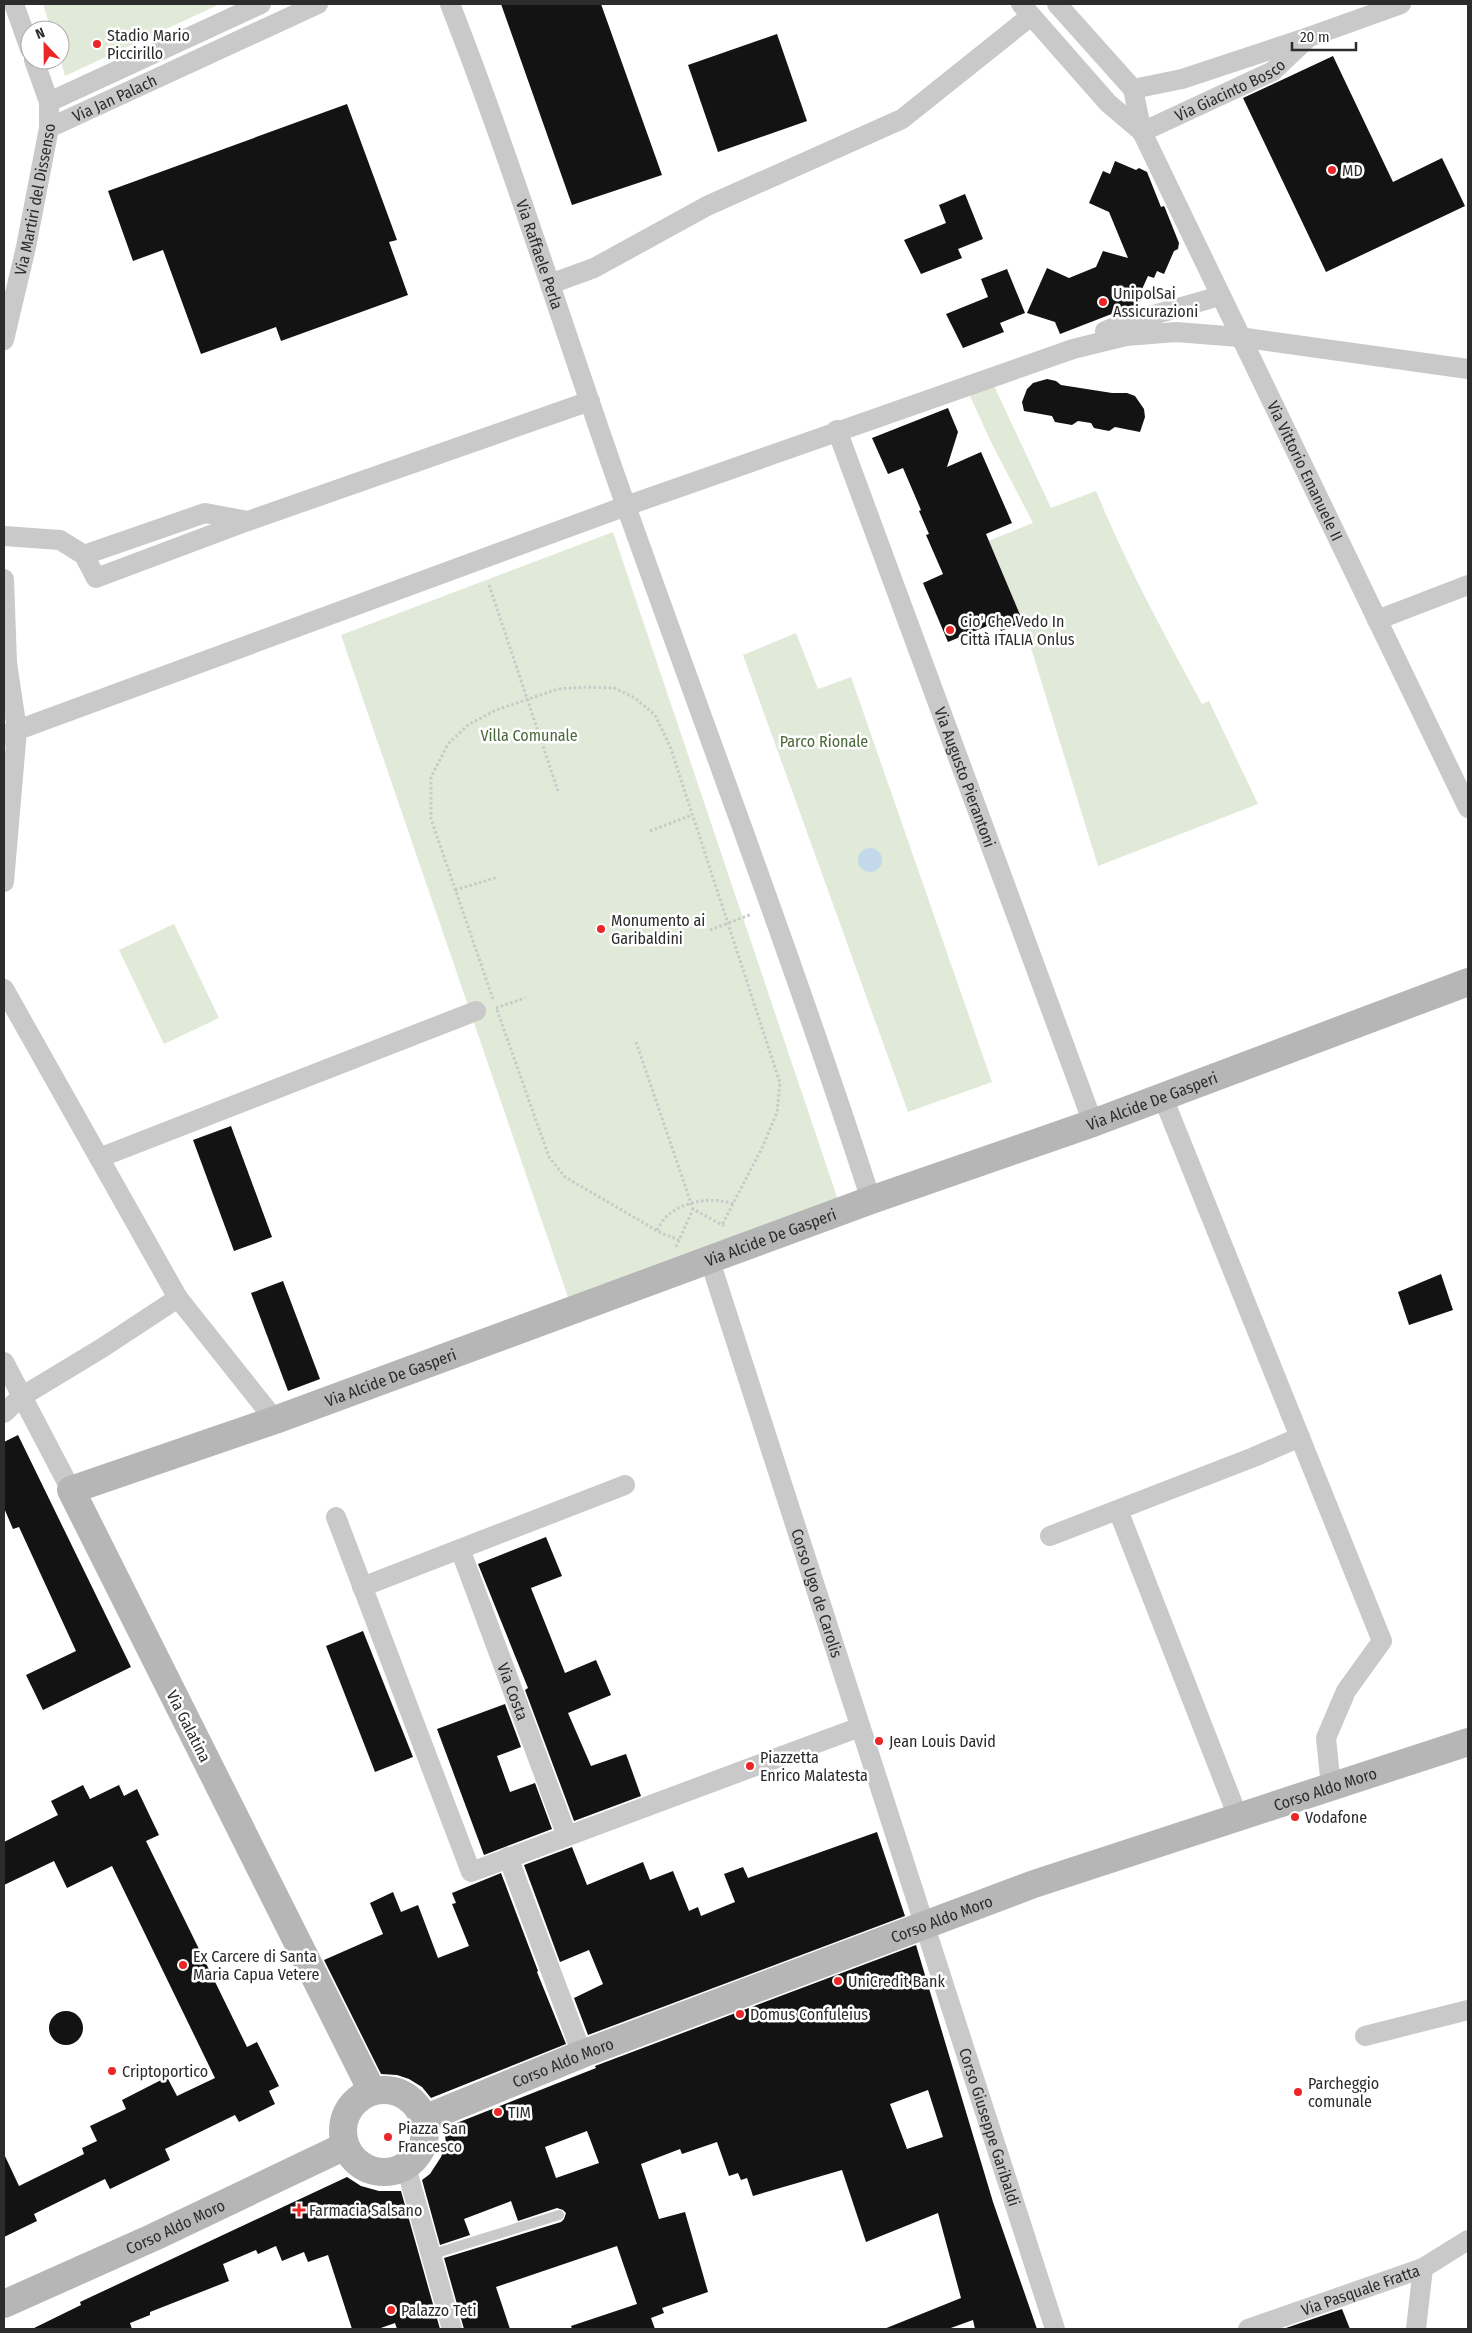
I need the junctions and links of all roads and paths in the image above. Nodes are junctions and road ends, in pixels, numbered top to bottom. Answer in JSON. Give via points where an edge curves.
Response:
{"nodes":[{"id":1,"x":261,"y":4,"type":"edge"},
{"id":2,"x":318,"y":4,"type":"edge"},
{"id":3,"x":450,"y":4,"type":"edge"},
{"id":4,"x":1056,"y":4,"type":"edge"},
{"id":5,"x":1401,"y":4,"type":"edge"},
{"id":6,"x":11,"y":9,"type":"edge"},
{"id":7,"x":1026,"y":10,"type":"edge"},
{"id":8,"x":20,"y":28,"type":"edge"},
{"id":9,"x":1309,"y":37,"type":"junction"},
{"id":10,"x":38,"y":70,"type":"edge"},
{"id":11,"x":1133,"y":88,"type":"junction"},
{"id":12,"x":49,"y":102,"type":"junction"},
{"id":13,"x":49,"y":128,"type":"junction"},
{"id":14,"x":1142,"y":132,"type":"junction"},
{"id":15,"x":550,"y":284,"type":"junction"},
{"id":16,"x":1220,"y":296,"type":"junction"},
{"id":17,"x":1239,"y":336,"type":"junction"},
{"id":18,"x":4,"y":340,"type":"edge"},
{"id":19,"x":1073,"y":349,"type":"junction"},
{"id":20,"x":1468,"y":369,"type":"edge"},
{"id":21,"x":590,"y":401,"type":"junction"},
{"id":22,"x":837,"y":430,"type":"junction"},
{"id":23,"x":626,"y":506,"type":"junction"},
{"id":24,"x":248,"y":521,"type":"junction"},
{"id":25,"x":4,"y":536,"type":"edge"},
{"id":26,"x":84,"y":555,"type":"junction"},
{"id":27,"x":4,"y":579,"type":"edge"},
{"id":28,"x":488,"y":585,"type":"dead end"},
{"id":29,"x":1468,"y":585,"type":"edge"},
{"id":30,"x":1377,"y":620,"type":"junction"},
{"id":31,"x":527,"y":699,"type":"junction"},
{"id":32,"x":10,"y":733,"type":"edge"},
{"id":33,"x":1461,"y":776,"type":"edge"},
{"id":34,"x":558,"y":791,"type":"dead end"},
{"id":35,"x":1468,"y":808,"type":"edge"},
{"id":36,"x":692,"y":815,"type":"junction"},
{"id":37,"x":650,"y":831,"type":"dead end"},
{"id":38,"x":498,"y":878,"type":"dead end"},
{"id":39,"x":4,"y":882,"type":"edge"},
{"id":40,"x":455,"y":890,"type":"junction"},
{"id":41,"x":752,"y":914,"type":"dead end"},
{"id":42,"x":728,"y":924,"type":"junction"},
{"id":43,"x":710,"y":930,"type":"dead end"},
{"id":44,"x":1468,"y":982,"type":"edge"},
{"id":45,"x":4,"y":990,"type":"edge"},
{"id":46,"x":525,"y":998,"type":"dead end"},
{"id":47,"x":496,"y":1008,"type":"junction"},
{"id":48,"x":476,"y":1011,"type":"joint"},
{"id":49,"x":636,"y":1042,"type":"dead end"},
{"id":50,"x":1162,"y":1095,"type":"junction"},
{"id":51,"x":1093,"y":1123,"type":"junction"},
{"id":52,"x":99,"y":1158,"type":"junction"},
{"id":53,"x":871,"y":1200,"type":"junction"},
{"id":54,"x":691,"y":1204,"type":"junction"},
{"id":55,"x":733,"y":1204,"type":"junction"},
{"id":56,"x":693,"y":1209,"type":"junction"},
{"id":57,"x":722,"y":1225,"type":"junction"},
{"id":58,"x":728,"y":1228,"type":"dead end"},
{"id":59,"x":657,"y":1230,"type":"junction"},
{"id":60,"x":679,"y":1240,"type":"junction"},
{"id":61,"x":672,"y":1254,"type":"dead end"},
{"id":62,"x":710,"y":1261,"type":"junction"},
{"id":63,"x":178,"y":1298,"type":"junction"},
{"id":64,"x":4,"y":1362,"type":"edge"},
{"id":65,"x":21,"y":1397,"type":"junction"},
{"id":66,"x":4,"y":1413,"type":"edge"},
{"id":67,"x":275,"y":1420,"type":"junction"},
{"id":68,"x":1300,"y":1437,"type":"junction"},
{"id":69,"x":625,"y":1485,"type":"dead end"},
{"id":70,"x":71,"y":1490,"type":"junction"},
{"id":71,"x":1118,"y":1510,"type":"junction"},
{"id":72,"x":336,"y":1517,"type":"dead end"},
{"id":73,"x":1050,"y":1536,"type":"dead end"},
{"id":74,"x":460,"y":1549,"type":"junction"},
{"id":75,"x":362,"y":1587,"type":"junction"},
{"id":76,"x":860,"y":1727,"type":"junction"},
{"id":77,"x":1468,"y":1742,"type":"edge"},
{"id":78,"x":1331,"y":1786,"type":"junction"},
{"id":79,"x":1238,"y":1817,"type":"junction"},
{"id":80,"x":567,"y":1836,"type":"junction"},
{"id":81,"x":508,"y":1857,"type":"junction"},
{"id":82,"x":923,"y":1924,"type":"junction"},
{"id":83,"x":1468,"y":2010,"type":"edge"},
{"id":84,"x":1365,"y":2036,"type":"dead end"},
{"id":85,"x":582,"y":2054,"type":"junction"},
{"id":86,"x":372,"y":2091,"type":"junction"},
{"id":87,"x":424,"y":2119,"type":"junction"},
{"id":88,"x":345,"y":2146,"type":"junction"},
{"id":89,"x":406,"y":2167,"type":"junction"},
{"id":90,"x":559,"y":2215,"type":"dead end"},
{"id":91,"x":1468,"y":2240,"type":"edge"},
{"id":92,"x":430,"y":2255,"type":"junction"},
{"id":93,"x":1423,"y":2268,"type":"junction"},
{"id":94,"x":4,"y":2304,"type":"edge"},
{"id":95,"x":452,"y":2329,"type":"edge"},
{"id":96,"x":1055,"y":2329,"type":"edge"},
{"id":97,"x":1248,"y":2329,"type":"edge"},
{"id":98,"x":1416,"y":2329,"type":"edge"}],
"edges":[{"from":1,"to":12,"type":"street","name":"Via Jan Palach"},
{"from":2,"to":13,"type":"street","name":"Via Jan Palach"},
{"from":3,"to":15,"type":"street","name":"Via Raffaele Perla"},
{"from":4,"to":11,"type":"street"},
{"from":5,"to":9,"type":"street","name":"Via Giacinto Bosco"},
{"from":6,"to":8,"type":"street"},
{"from":7,"to":14,"type":"street","name":"Via Vittorio Emanuele II","via":[[1108,103]]},
{"from":7,"to":15,"type":"street","via":[[902,119],[707,206],[594,268]]},
{"from":9,"to":11,"type":"street","name":"Via Giacinto Bosco","via":[[1182,79]]},
{"from":9,"to":14,"type":"street","name":"Via Giacinto Bosco","via":[[1272,71]]},
{"from":10,"to":12,"type":"street","name":"Via Martiri del Dissenso"},
{"from":11,"to":14,"type":"street","name":"Via Vittorio Emanuele II"},
{"from":12,"to":13,"type":"street","name":"Via Martiri del Dissenso"},
{"from":13,"to":18,"type":"street","name":"Via Martiri del Dissenso"},
{"from":14,"to":16,"type":"street","name":"Via Vittorio Emanuele II"},
{"from":15,"to":21,"type":"street","name":"Via Raffaele Perla"},
{"from":16,"to":17,"type":"street","name":"Via Vittorio Emanuele II"},
{"from":16,"to":19,"type":"street","via":[[1125,323]]},
{"from":17,"to":19,"type":"street","via":[[1176,332],[1126,336]]},
{"from":17,"to":20,"type":"street"},
{"from":17,"to":30,"type":"street","name":"Via Vittorio Emanuele II"},
{"from":19,"to":22,"type":"street"},
{"from":21,"to":23,"type":"street","name":"Via Raffaele Perla"},
{"from":21,"to":24,"type":"street"},
{"from":22,"to":23,"type":"street"},
{"from":22,"to":51,"type":"street","name":"Via Augusto Pierantoni"},
{"from":23,"to":32,"type":"street"},
{"from":23,"to":53,"type":"street","name":"Via Raffaele Perla","via":[[835,1087]]},
{"from":24,"to":26,"type":"street","via":[[205,512]]},
{"from":24,"to":26,"type":"street","via":[[96,578]]},
{"from":25,"to":26,"type":"street","via":[[60,540]]},
{"from":27,"to":32,"type":"street"},
{"from":28,"to":31,"type":"path"},
{"from":29,"to":30,"type":"street"},
{"from":30,"to":33,"type":"street","name":"Via Vittorio Emanuele II"},
{"from":31,"to":34,"type":"path"},
{"from":31,"to":36,"type":"path","via":[[558,689],[587,687],[614,688],[635,698],[655,715],[670,746]]},
{"from":31,"to":40,"type":"path","via":[[468,725],[448,744],[431,777],[431,819]]},
{"from":32,"to":39,"type":"street"},
{"from":33,"to":35,"type":"street","name":"Via Vittorio Emanuele II"},
{"from":36,"to":37,"type":"path"},
{"from":36,"to":42,"type":"path"},
{"from":38,"to":40,"type":"path"},
{"from":40,"to":47,"type":"path"},
{"from":41,"to":42,"type":"path"},
{"from":42,"to":43,"type":"path"},
{"from":42,"to":55,"type":"path","via":[[780,1084],[778,1112]]},
{"from":44,"to":50,"type":"main road","name":"Via Alcide De Gasperi"},
{"from":45,"to":52,"type":"street"},
{"from":46,"to":47,"type":"path"},
{"from":47,"to":48,"type":"path"},
{"from":47,"to":59,"type":"path","via":[[549,1158],[565,1176]]},
{"from":48,"to":52,"type":"street"},
{"from":49,"to":54,"type":"path"},
{"from":50,"to":51,"type":"main road","name":"Via Alcide De Gasperi"},
{"from":50,"to":68,"type":"street"},
{"from":51,"to":53,"type":"main road","name":"Via Alcide De Gasperi"},
{"from":52,"to":63,"type":"street"},
{"from":53,"to":62,"type":"main road","name":"Via Alcide De Gasperi"},
{"from":54,"to":55,"type":"path","via":[[709,1200]]},
{"from":54,"to":56,"type":"path"},
{"from":54,"to":59,"type":"path","via":[[666,1217]]},
{"from":55,"to":57,"type":"path"},
{"from":56,"to":57,"type":"path"},
{"from":56,"to":60,"type":"path"},
{"from":57,"to":58,"type":"path"},
{"from":59,"to":60,"type":"path"},
{"from":60,"to":61,"type":"path"},
{"from":62,"to":67,"type":"main road","name":"Via Alcide De Gasperi"},
{"from":62,"to":76,"type":"street","name":"Corso Ugo de Carolis"},
{"from":63,"to":65,"type":"street"},
{"from":63,"to":67,"type":"street"},
{"from":64,"to":65,"type":"street","name":"Via Galatina"},
{"from":65,"to":66,"type":"street"},
{"from":65,"to":70,"type":"street","name":"Via Galatina"},
{"from":67,"to":70,"type":"main road","name":"Via Alcide De Gasperi"},
{"from":68,"to":71,"type":"street"},
{"from":68,"to":78,"type":"street","via":[[1382,1641],[1346,1691],[1326,1738]]},
{"from":69,"to":74,"type":"street"},
{"from":70,"to":86,"type":"main road","name":"Via Galatina"},
{"from":71,"to":73,"type":"street"},
{"from":71,"to":79,"type":"street"},
{"from":72,"to":75,"type":"street"},
{"from":74,"to":75,"type":"street"},
{"from":74,"to":80,"type":"street","name":"Via Costa"},
{"from":75,"to":81,"type":"street","via":[[471,1872]]},
{"from":76,"to":80,"type":"street"},
{"from":76,"to":82,"type":"street","name":"Corso Ugo de Carolis"},
{"from":77,"to":78,"type":"main road","name":"Corso Aldo Moro"},
{"from":78,"to":79,"type":"main road","name":"Corso Aldo Moro"},
{"from":79,"to":82,"type":"main road","name":"Corso Aldo Moro"},
{"from":80,"to":81,"type":"street"},
{"from":81,"to":85,"type":"street"},
{"from":82,"to":85,"type":"main road","name":"Corso Aldo Moro"},
{"from":82,"to":96,"type":"street","name":"Corso Giuseppe Garibaldi"},
{"from":83,"to":84,"type":"street"},
{"from":85,"to":87,"type":"main road","name":"Corso Aldo Moro"},
{"from":86,"to":87,"type":"main road","via":[[398,2092],[409,2098]]},
{"from":86,"to":88,"type":"main road","via":[[360,2098],[347,2113],[342,2132]]},
{"from":87,"to":89,"type":"main road","via":[[423,2146]]},
{"from":88,"to":89,"type":"main road","via":[[350,2156],[370,2170],[388,2172]]},
{"from":88,"to":94,"type":"main road","name":"Corso Aldo Moro"},
{"from":89,"to":92,"type":"street"},
{"from":90,"to":92,"type":"lane"},
{"from":91,"to":93,"type":"street","name":"Via Pasquale Fratta"},
{"from":92,"to":95,"type":"street"},
{"from":93,"to":97,"type":"street","name":"Via Pasquale Fratta"},
{"from":93,"to":98,"type":"street"}]}
